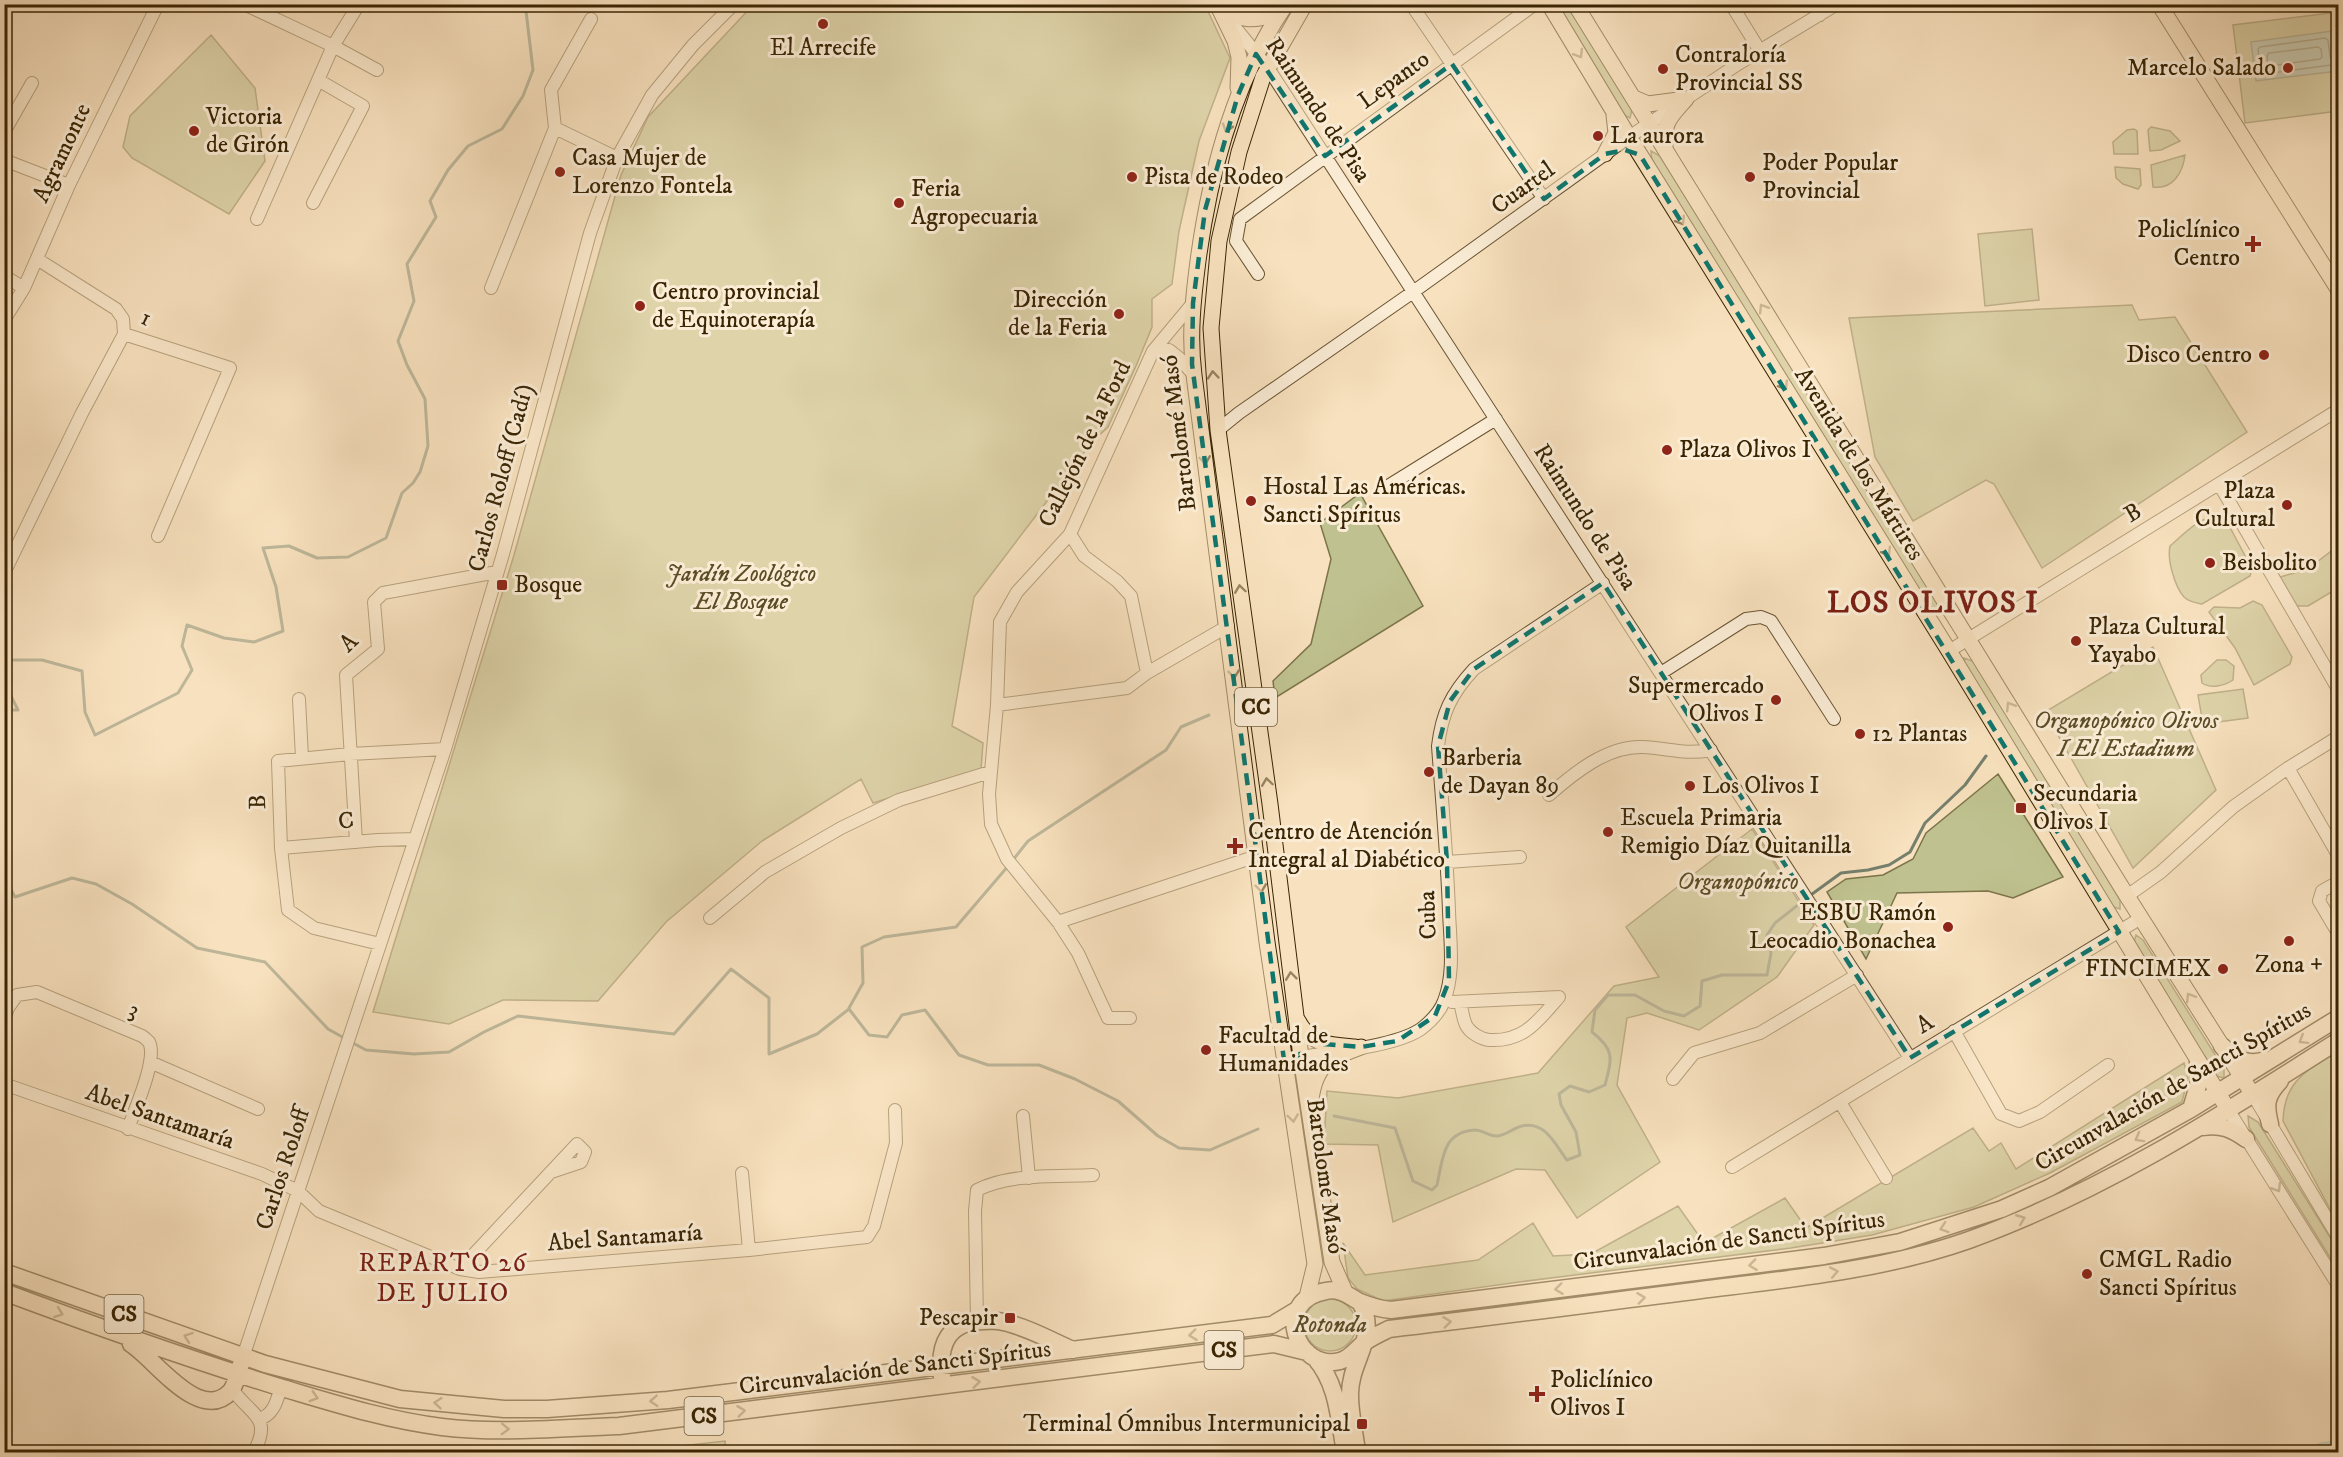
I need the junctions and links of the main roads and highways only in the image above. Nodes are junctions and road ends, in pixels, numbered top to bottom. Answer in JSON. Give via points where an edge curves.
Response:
{"nodes":[{"id":1,"x":1305,"y":4,"type":"edge"},
{"id":2,"x":1549,"y":4,"type":"edge"},
{"id":3,"x":1575,"y":4,"type":"edge"},
{"id":4,"x":2159,"y":4,"type":"edge"},
{"id":5,"x":1217,"y":5,"type":"edge"},
{"id":6,"x":1285,"y":5,"type":"edge"},
{"id":7,"x":1238,"y":95,"type":"junction"},
{"id":8,"x":1634,"y":98,"type":"junction"},
{"id":9,"x":1613,"y":109,"type":"junction"},
{"id":10,"x":1665,"y":150,"type":"junction"},
{"id":11,"x":1640,"y":155,"type":"junction"},
{"id":12,"x":2338,"y":289,"type":"edge"},
{"id":13,"x":1197,"y":402,"type":"junction"},
{"id":14,"x":1215,"y":406,"type":"junction"},
{"id":15,"x":1953,"y":614,"type":"junction"},
{"id":16,"x":1934,"y":627,"type":"junction"},
{"id":17,"x":1295,"y":1015,"type":"junction"},
{"id":18,"x":2338,"y":1018,"type":"edge"},
{"id":19,"x":2338,"y":1041,"type":"edge"},
{"id":20,"x":2222,"y":1046,"type":"junction"},
{"id":21,"x":2275,"y":1058,"type":"junction"},
{"id":22,"x":2198,"y":1062,"type":"junction"},
{"id":23,"x":2286,"y":1074,"type":"junction"},
{"id":24,"x":2242,"y":1078,"type":"junction"},
{"id":25,"x":2218,"y":1093,"type":"junction"},
{"id":26,"x":2253,"y":1095,"type":"junction"},
{"id":27,"x":2191,"y":1109,"type":"junction"},
{"id":28,"x":2229,"y":1111,"type":"junction"},
{"id":29,"x":1310,"y":1117,"type":"junction"},
{"id":30,"x":2270,"y":1124,"type":"road end"},
{"id":31,"x":2203,"y":1127,"type":"junction"},
{"id":32,"x":2246,"y":1139,"type":"road end"},
{"id":33,"x":4,"y":1272,"type":"edge"},
{"id":34,"x":4,"y":1292,"type":"edge"},
{"id":35,"x":1307,"y":1297,"type":"junction"},
{"id":36,"x":1353,"y":1298,"type":"junction"},
{"id":37,"x":1295,"y":1311,"type":"junction"},
{"id":38,"x":115,"y":1333,"type":"junction"},
{"id":39,"x":1164,"y":1339,"type":"junction"},
{"id":40,"x":1364,"y":1343,"type":"junction"},
{"id":41,"x":1074,"y":1350,"type":"junction"},
{"id":42,"x":1311,"y":1355,"type":"junction"},
{"id":43,"x":243,"y":1357,"type":"junction"},
{"id":44,"x":1174,"y":1357,"type":"junction"},
{"id":45,"x":941,"y":1366,"type":"junction"},
{"id":46,"x":235,"y":1382,"type":"junction"},
{"id":47,"x":944,"y":1386,"type":"junction"},
{"id":48,"x":1345,"y":1452,"type":"edge"},
{"id":49,"x":1357,"y":1452,"type":"edge"}],
"edges":[{"from":14,"to":1,"type":"main road","name":"Bartolomé Masó","number":"CC","one_way":true,"via":[[1211,328],[1219,241],[1252,109],[1268,68]]},
{"from":2,"to":9,"type":"main road","name":"Avenida de los Mártires","one_way":true},
{"from":3,"to":8,"type":"main road","name":"Avenida de los Mártires"},
{"from":4,"to":12,"type":"main road"},
{"from":5,"to":6,"type":"main road","via":[[1231,15],[1250,20],[1261,19]]},
{"from":5,"to":7,"type":"main road","via":[[1239,57]]},
{"from":6,"to":7,"type":"main road","name":"Bartolomé Masó","number":"CC","via":[[1269,29]]},
{"from":7,"to":13,"type":"main road","name":"Bartolomé Masó","number":"CC","one_way":true,"via":[[1204,210],[1193,303]]},
{"from":8,"to":10,"type":"main road","name":"Avenida de los Mártires"},
{"from":8,"to":10,"type":"main road","via":[[1648,104],[1686,99],[1667,121]]},
{"from":9,"to":11,"type":"main road","name":"Avenida de los Mártires"},
{"from":9,"to":11,"type":"main road","via":[[1616,133],[1605,154],[1625,150]]},
{"from":15,"to":10,"type":"main road","name":"Avenida de los Mártires","one_way":true},
{"from":11,"to":16,"type":"main road","name":"Avenida de los Mártires","one_way":true},
{"from":13,"to":14,"type":"main road"},
{"from":13,"to":35,"type":"main road","name":"Bartolomé Masó","number":"CC","one_way":true,"via":[[1284,1060],[1315,1264]]},
{"from":17,"to":14,"type":"main road","name":"Bartolomé Masó","number":"CC","one_way":true},
{"from":15,"to":16,"type":"main road"},
{"from":20,"to":15,"type":"main road","name":"Avenida de los Mártires","one_way":true},
{"from":16,"to":22,"type":"main road","name":"Avenida de los Mártires"},
{"from":17,"to":29,"type":"main road","name":"Bartolomé Masó","number":"CC"},
{"from":17,"to":29,"type":"main road","via":[[1302,1029],[1323,1044],[1360,1047],[1323,1065],[1314,1079]]},
{"from":18,"to":21,"type":"highway","name":"Circunvalación de Sancti Spíritus","one_way":true},
{"from":19,"to":23,"type":"highway","name":"Circunvalación de Sancti Spíritus"},
{"from":20,"to":21,"type":"highway","via":[[2233,1057],[2246,1062]]},
{"from":20,"to":24,"type":"main road","name":"Avenida de los Mártires"},
{"from":21,"to":24,"type":"highway","name":"Circunvalación de Sancti Spíritus"},
{"from":22,"to":25,"type":"main road","name":"Avenida de los Mártires"},
{"from":22,"to":27,"type":"highway","via":[[2199,1083]]},
{"from":23,"to":26,"type":"highway","name":"Circunvalación de Sancti Spíritus"},
{"from":23,"to":30,"type":"highway","via":[[2270,1093]]},
{"from":24,"to":25,"type":"highway","name":"Circunvalación de Sancti Spíritus"},
{"from":24,"to":26,"type":"main road","name":"Avenida de los Mártires"},
{"from":25,"to":27,"type":"highway","name":"Circunvalación de Sancti Spíritus"},
{"from":25,"to":28,"type":"main road","name":"Avenida de los Mártires"},
{"from":26,"to":28,"type":"highway","name":"Circunvalación de Sancti Spíritus"},
{"from":27,"to":36,"type":"highway","name":"Circunvalación de Sancti Spíritus","one_way":true,"via":[[2049,1188],[2002,1209],[1900,1242],[1824,1256],[1391,1310]]},
{"from":28,"to":31,"type":"highway","name":"Circunvalación de Sancti Spíritus"},
{"from":29,"to":36,"type":"main road","name":"Bartolomé Masó","number":"CC","via":[[1332,1262]]},
{"from":31,"to":32,"type":"highway","via":[[2216,1125]]},
{"from":40,"to":31,"type":"highway","name":"Circunvalación de Sancti Spíritus","one_way":true,"via":[[1389,1329],[1778,1280],[1903,1258],[1967,1240],[2035,1214]]},
{"from":43,"to":33,"type":"highway","name":"Circunvalación de Sancti Spíritus","number":"CS","one_way":true},
{"from":34,"to":38,"type":"highway","name":"Circunvalación de Sancti Spíritus","number":"CS","one_way":true},
{"from":35,"to":36,"type":"highway","via":[[1337,1290]]},
{"from":35,"to":37,"type":"highway","number":"CC"},
{"from":36,"to":40,"type":"highway","number":"CC","via":[[1367,1313]]},
{"from":37,"to":39,"type":"highway","name":"Circunvalación de Sancti Spíritus","number":"CS","one_way":true,"via":[[1272,1325]]},
{"from":37,"to":42,"type":"highway","via":[[1296,1338]]},
{"from":38,"to":46,"type":"highway","name":"Circunvalación de Sancti Spíritus","number":"CS"},
{"from":38,"to":46,"type":"highway","via":[[143,1352],[177,1387],[199,1400],[224,1396]]},
{"from":39,"to":41,"type":"highway","name":"Circunvalación de Sancti Spíritus","number":"CS"},
{"from":39,"to":44,"type":"highway"},
{"from":40,"to":42,"type":"highway","via":[[1338,1362],[1326,1362]]},
{"from":40,"to":49,"type":"highway","number":"CC","via":[[1350,1395]]},
{"from":41,"to":45,"type":"highway","name":"Circunvalación de Sancti Spíritus","number":"CS"},
{"from":41,"to":45,"type":"highway","via":[[1000,1321],[977,1321],[959,1325],[948,1335],[940,1353]]},
{"from":42,"to":44,"type":"highway","name":"Circunvalación de Sancti Spíritus","number":"CS","via":[[1274,1344]]},
{"from":42,"to":48,"type":"highway","via":[[1325,1369],[1336,1396]]},
{"from":45,"to":43,"type":"highway","name":"Circunvalación de Sancti Spíritus","number":"CS","one_way":true,"via":[[668,1400],[504,1409],[400,1399]]},
{"from":43,"to":46,"type":"highway"},
{"from":47,"to":44,"type":"highway","name":"Circunvalación de Sancti Spíritus","number":"CS","one_way":true},
{"from":45,"to":47,"type":"highway"},
{"from":46,"to":47,"type":"highway","name":"Circunvalación de Sancti Spíritus","number":"CS","one_way":true,"via":[[281,1387],[369,1414],[443,1427],[523,1430],[619,1426]]}]}
